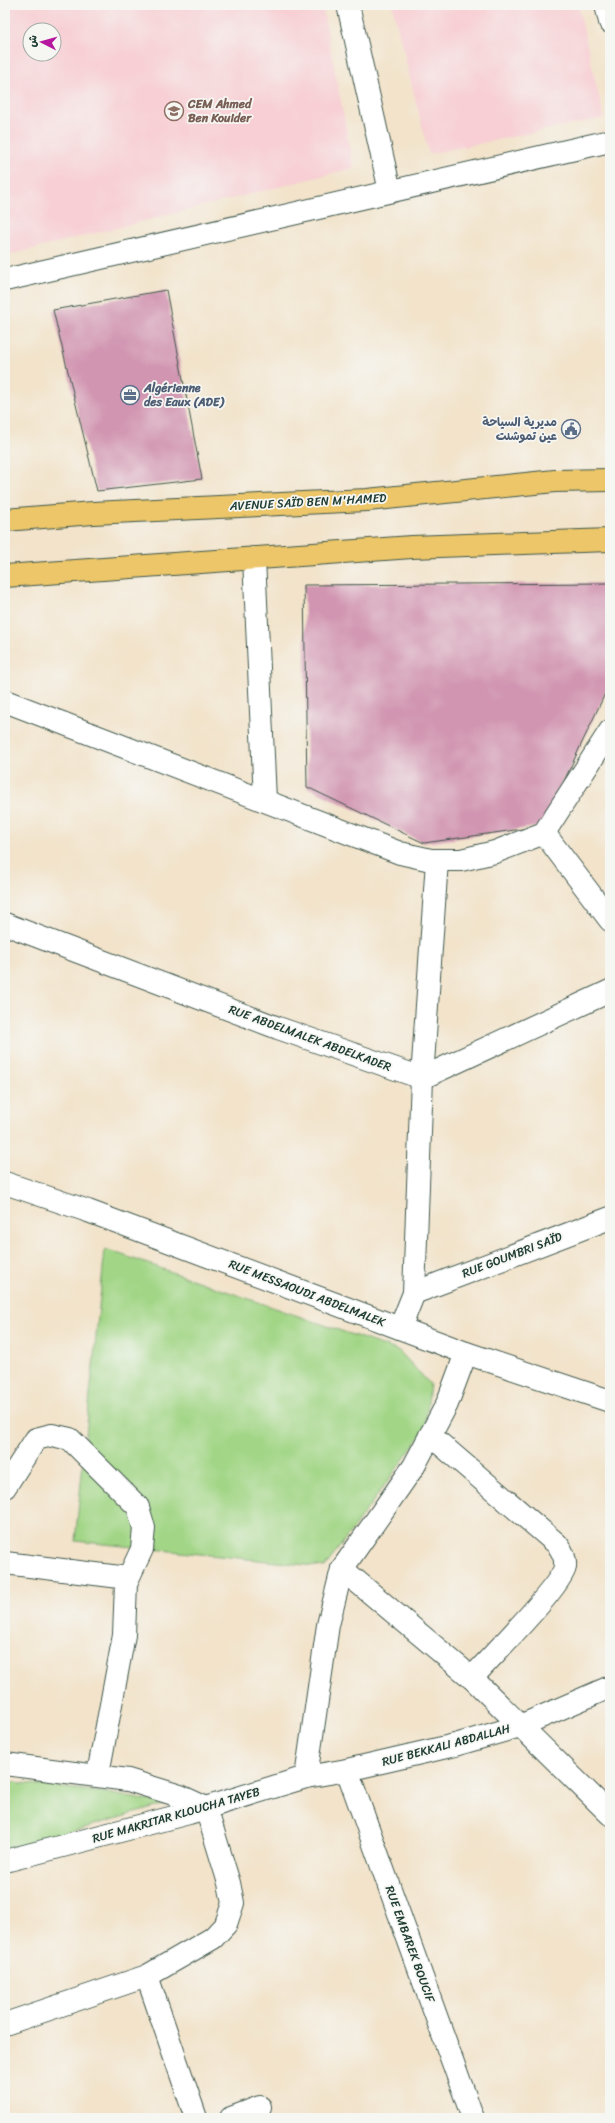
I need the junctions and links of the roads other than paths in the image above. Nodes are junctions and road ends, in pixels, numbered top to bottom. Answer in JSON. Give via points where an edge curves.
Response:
{"nodes":[{"id":1,"x":348,"y":5,"type":"edge"},
{"id":2,"x":606,"y":5,"type":"edge"},
{"id":3,"x":610,"y":22,"type":"edge"},
{"id":4,"x":610,"y":141,"type":"edge"},
{"id":5,"x":390,"y":191,"type":"junction"},
{"id":6,"x":5,"y":280,"type":"edge"},
{"id":7,"x":610,"y":480,"type":"edge"},
{"id":8,"x":5,"y":520,"type":"edge"},
{"id":9,"x":610,"y":540,"type":"edge"},
{"id":10,"x":254,"y":558,"type":"junction"},
{"id":11,"x":5,"y":576,"type":"edge"},
{"id":12,"x":5,"y":700,"type":"edge"},
{"id":13,"x":610,"y":731,"type":"edge"},
{"id":14,"x":265,"y":800,"type":"junction"},
{"id":15,"x":544,"y":833,"type":"junction"},
{"id":16,"x":437,"y":861,"type":"junction"},
{"id":17,"x":610,"y":920,"type":"edge"},
{"id":18,"x":5,"y":924,"type":"edge"},
{"id":19,"x":610,"y":991,"type":"edge"},
{"id":20,"x":422,"y":1078,"type":"junction"},
{"id":21,"x":5,"y":1183,"type":"edge"},
{"id":22,"x":610,"y":1218,"type":"edge"},
{"id":23,"x":414,"y":1293,"type":"junction"},
{"id":24,"x":400,"y":1328,"type":"junction"},
{"id":25,"x":466,"y":1353,"type":"junction"},
{"id":26,"x":610,"y":1401,"type":"edge"},
{"id":27,"x":430,"y":1435,"type":"junction"},
{"id":28,"x":5,"y":1487,"type":"edge"},
{"id":29,"x":5,"y":1563,"type":"edge"},
{"id":30,"x":342,"y":1568,"type":"junction"},
{"id":31,"x":126,"y":1583,"type":"junction"},
{"id":32,"x":472,"y":1678,"type":"junction"},
{"id":33,"x":610,"y":1687,"type":"edge"},
{"id":34,"x":520,"y":1726,"type":"junction"},
{"id":35,"x":5,"y":1764,"type":"edge"},
{"id":36,"x":347,"y":1770,"type":"junction"},
{"id":37,"x":98,"y":1774,"type":"junction"},
{"id":38,"x":306,"y":1777,"type":"junction"},
{"id":39,"x":206,"y":1808,"type":"junction"},
{"id":40,"x":610,"y":1814,"type":"edge"},
{"id":41,"x":5,"y":1861,"type":"edge"},
{"id":42,"x":147,"y":1976,"type":"junction"},
{"id":43,"x":5,"y":2024,"type":"edge"},
{"id":44,"x":260,"y":2107,"type":"dead end"},
{"id":45,"x":196,"y":2118,"type":"edge"},
{"id":46,"x":230,"y":2118,"type":"edge"},
{"id":47,"x":473,"y":2118,"type":"edge"}],
"edges":[{"from":1,"to":5,"type":"street"},
{"from":2,"to":3,"type":"street"},
{"from":4,"to":5,"type":"street"},
{"from":5,"to":6,"type":"street"},
{"from":7,"to":8,"type":"main road","name":"AVENUE SAÏD BEN M'HAMED","via":[[555,481],[367,500],[93,513]]},
{"from":9,"to":10,"type":"main road","via":[[412,547]]},
{"from":10,"to":11,"type":"main road"},
{"from":10,"to":14,"type":"street"},
{"from":12,"to":14,"type":"street"},
{"from":13,"to":15,"type":"street"},
{"from":14,"to":16,"type":"street","via":[[400,853]]},
{"from":15,"to":16,"type":"street","via":[[495,852],[461,860]]},
{"from":15,"to":17,"type":"street"},
{"from":16,"to":20,"type":"street"},
{"from":18,"to":20,"type":"street","name":"RUE ABDELMALEK ABDELKADER","via":[[278,1028]]},
{"from":19,"to":20,"type":"street"},
{"from":20,"to":23,"type":"street"},
{"from":21,"to":24,"type":"street","name":"RUE MESSAOUDI ABDELMALEK","via":[[88,1211]]},
{"from":22,"to":23,"type":"street","name":"RUE GOUMBRI SAÏD"},
{"from":23,"to":24,"type":"street"},
{"from":24,"to":25,"type":"street","name":"RUE MESSAOUDI ABDELMALEK"},
{"from":25,"to":26,"type":"street","name":"RUE MESSAOUDI ABDELMALEK"},
{"from":25,"to":27,"type":"street","via":[[454,1390]]},
{"from":27,"to":30,"type":"street","via":[[414,1466]]},
{"from":27,"to":32,"type":"street","via":[[563,1551],[565,1566],[554,1587]]},
{"from":28,"to":31,"type":"street","via":[[36,1440],[52,1434],[70,1439],[138,1507],[144,1528],[142,1549]]},
{"from":29,"to":31,"type":"street","via":[[120,1577]]},
{"from":30,"to":32,"type":"street"},
{"from":30,"to":38,"type":"street","via":[[328,1625]]},
{"from":31,"to":37,"type":"street","via":[[124,1635]]},
{"from":32,"to":34,"type":"street"},
{"from":33,"to":34,"type":"street","name":"RUE BEKKALI ABDALLAH"},
{"from":34,"to":36,"type":"street","name":"RUE BEKKALI ABDALLAH","via":[[455,1746]]},
{"from":34,"to":40,"type":"street"},
{"from":35,"to":37,"type":"street"},
{"from":36,"to":38,"type":"street","name":"RUE MAKRITAR KLOUCHA TAYEB"},
{"from":36,"to":47,"type":"street","name":"RUE EMBAREK BOUCIF"},
{"from":37,"to":39,"type":"street","via":[[157,1788]]},
{"from":38,"to":39,"type":"street","name":"RUE MAKRITAR KLOUCHA TAYEB"},
{"from":39,"to":41,"type":"street","name":"RUE MAKRITAR KLOUCHA TAYEB"},
{"from":39,"to":42,"type":"street","via":[[233,1903],[226,1924],[212,1938]]},
{"from":42,"to":43,"type":"street"},
{"from":42,"to":45,"type":"street"},
{"from":44,"to":46,"type":"street"}]}
